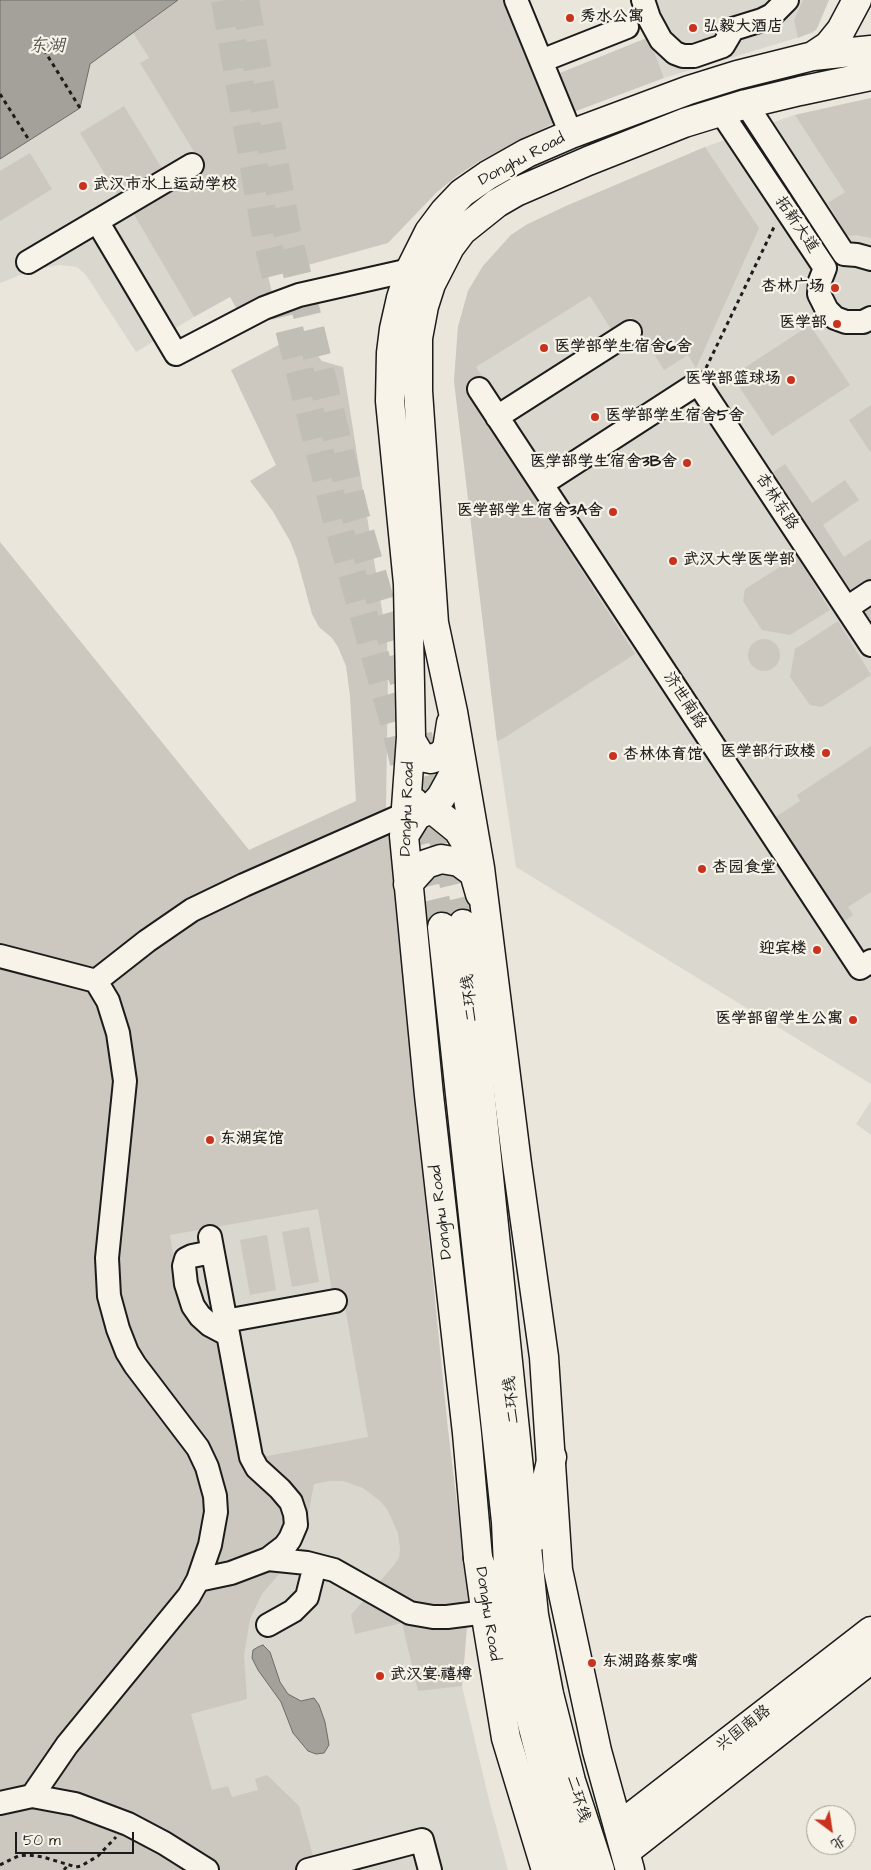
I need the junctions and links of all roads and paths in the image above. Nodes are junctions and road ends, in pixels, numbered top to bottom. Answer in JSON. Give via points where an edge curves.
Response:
{"nodes":[{"id":1,"x":516,"y":0,"type":"edge"},
{"id":2,"x":644,"y":0,"type":"edge"},
{"id":3,"x":787,"y":0,"type":"edge"},
{"id":4,"x":857,"y":0,"type":"edge"},
{"id":5,"x":627,"y":27,"type":"dead end"},
{"id":6,"x":726,"y":41,"type":"junction"},
{"id":7,"x":44,"y":50,"type":"dead end"},
{"id":8,"x":871,"y":50,"type":"edge"},
{"id":9,"x":813,"y":56,"type":"junction"},
{"id":10,"x":541,"y":61,"type":"junction"},
{"id":11,"x":737,"y":75,"type":"junction"},
{"id":12,"x":871,"y":76,"type":"edge"},
{"id":13,"x":0,"y":94,"type":"edge"},
{"id":14,"x":746,"y":104,"type":"junction"},
{"id":15,"x":80,"y":108,"type":"dead end"},
{"id":16,"x":721,"y":112,"type":"junction"},
{"id":17,"x":571,"y":134,"type":"junction"},
{"id":18,"x":29,"y":140,"type":"dead end"},
{"id":19,"x":192,"y":165,"type":"dead end"},
{"id":20,"x":784,"y":206,"type":"junction"},
{"id":21,"x":97,"y":221,"type":"junction"},
{"id":22,"x":871,"y":259,"type":"edge"},
{"id":23,"x":28,"y":262,"type":"dead end"},
{"id":24,"x":410,"y":270,"type":"junction"},
{"id":25,"x":868,"y":325,"type":"edge"},
{"id":26,"x":630,"y":332,"type":"dead end"},
{"id":27,"x":698,"y":383,"type":"junction"},
{"id":28,"x":479,"y":389,"type":"dead end"},
{"id":29,"x":497,"y":417,"type":"junction"},
{"id":30,"x":542,"y":484,"type":"junction"},
{"id":31,"x":871,"y":592,"type":"edge"},
{"id":32,"x":847,"y":608,"type":"junction"},
{"id":33,"x":871,"y":645,"type":"edge"},
{"id":34,"x":452,"y":712,"type":"junction"},
{"id":35,"x":411,"y":740,"type":"junction"},
{"id":36,"x":460,"y":754,"type":"junction"},
{"id":37,"x":411,"y":813,"type":"junction"},
{"id":38,"x":480,"y":868,"type":"junction"},
{"id":39,"x":408,"y":884,"type":"junction"},
{"id":40,"x":463,"y":921,"type":"junction"},
{"id":41,"x":0,"y":956,"type":"edge"},
{"id":42,"x":866,"y":964,"type":"edge"},
{"id":43,"x":96,"y":981,"type":"junction"},
{"id":44,"x":335,"y":1301,"type":"dead end"},
{"id":45,"x":226,"y":1328,"type":"junction"},
{"id":46,"x":552,"y":1457,"type":"junction"},
{"id":47,"x":478,"y":1558,"type":"junction"},
{"id":48,"x":268,"y":1559,"type":"junction"},
{"id":49,"x":315,"y":1565,"type":"junction"},
{"id":50,"x":198,"y":1580,"type":"junction"},
{"id":51,"x":486,"y":1612,"type":"junction"},
{"id":52,"x":534,"y":1615,"type":"junction"},
{"id":53,"x":268,"y":1625,"type":"dead end"},
{"id":54,"x":871,"y":1631,"type":"edge"},
{"id":55,"x":871,"y":1659,"type":"edge"},
{"id":56,"x":526,"y":1700,"type":"junction"},
{"id":57,"x":32,"y":1796,"type":"junction"},
{"id":58,"x":0,"y":1803,"type":"edge"},
{"id":59,"x":128,"y":1824,"type":"junction"},
{"id":60,"x":624,"y":1850,"type":"edge"},
{"id":61,"x":0,"y":1865,"type":"edge"},
{"id":62,"x":68,"y":1865,"type":"junction"},
{"id":63,"x":64,"y":1870,"type":"edge"},
{"id":64,"x":207,"y":1870,"type":"edge"},
{"id":65,"x":308,"y":1870,"type":"edge"},
{"id":66,"x":430,"y":1870,"type":"edge"},
{"id":67,"x":546,"y":1870,"type":"edge"},
{"id":68,"x":574,"y":1870,"type":"edge"},
{"id":69,"x":600,"y":1870,"type":"edge"}],
"edges":[{"from":1,"to":10,"type":"street"},
{"from":2,"to":6,"type":"street","via":[[661,40],[675,53],[694,56],[722,46]]},
{"from":3,"to":6,"type":"street","via":[[767,18],[733,29]]},
{"from":4,"to":9,"type":"main road","via":[[841,30],[828,46]]},
{"from":5,"to":10,"type":"street"},
{"from":6,"to":11,"type":"street"},
{"from":7,"to":15,"type":"path"},
{"from":8,"to":9,"type":"main road","name":"Donghu Road"},
{"from":9,"to":11,"type":"main road","name":"Donghu Road"},
{"from":10,"to":17,"type":"street"},
{"from":11,"to":17,"type":"main road","name":"Donghu Road"},
{"from":12,"to":14,"type":"main road","name":"Donghu Road"},
{"from":13,"to":18,"type":"path"},
{"from":14,"to":16,"type":"main road","name":"Donghu Road"},
{"from":14,"to":22,"type":"street","name":"拓新大道","via":[[844,254]]},
{"from":16,"to":20,"type":"street","name":"拓新大道"},
{"from":16,"to":34,"type":"main road","name":"Donghu Road","via":[[640,139],[503,199],[462,232],[437,270],[424,306],[418,338],[417,371],[434,623]]},
{"from":17,"to":24,"type":"main road","name":"Donghu Road","via":[[519,157],[462,193],[429,232]]},
{"from":19,"to":21,"type":"street"},
{"from":20,"to":25,"type":"street","name":"拓新大道","via":[[825,268],[819,288],[827,310],[841,321]]},
{"from":20,"to":27,"type":"path"},
{"from":21,"to":23,"type":"street"},
{"from":21,"to":24,"type":"street","via":[[176,354],[264,308],[299,294]]},
{"from":24,"to":35,"type":"main road","name":"Donghu Road","via":[[394,329],[389,383],[408,584]]},
{"from":26,"to":29,"type":"street"},
{"from":27,"to":30,"type":"street"},
{"from":27,"to":32,"type":"street","name":"杏林东路"},
{"from":28,"to":29,"type":"street","name":"济世南路"},
{"from":29,"to":30,"type":"street","name":"济世南路"},
{"from":30,"to":42,"type":"street","name":"济世南路"},
{"from":31,"to":32,"type":"street"},
{"from":32,"to":33,"type":"street","name":"杏林东路"},
{"from":34,"to":35,"type":"main road","via":[[447,749],[440,756],[431,759],[421,757]]},
{"from":34,"to":36,"type":"main road","name":"Donghu Road"},
{"from":35,"to":37,"type":"main road","name":"Donghu Road"},
{"from":36,"to":37,"type":"main road","via":[[441,798]]},
{"from":36,"to":38,"type":"main road","name":"Donghu Road"},
{"from":37,"to":38,"type":"main road","via":[[437,813],[458,830]]},
{"from":37,"to":39,"type":"main road","name":"Donghu Road"},
{"from":37,"to":43,"type":"street","via":[[192,910]]},
{"from":38,"to":40,"type":"main road","name":"Donghu Road"},
{"from":39,"to":40,"type":"main road","via":[[426,864],[441,858],[458,862],[474,873]]},
{"from":39,"to":47,"type":"main road","name":"Donghu Road","via":[[468,1433]]},
{"from":40,"to":46,"type":"main road","name":"Donghu Road","via":[[517,1164],[544,1357]]},
{"from":40,"to":52,"type":"main road","name":"二环线"},
{"from":40,"to":56,"type":"main road","name":"二环线","via":[[510,1609]]},
{"from":41,"to":43,"type":"street"},
{"from":43,"to":50,"type":"street","via":[[114,1017],[125,1081],[107,1258],[109,1296],[127,1352],[198,1448],[212,1479],[214,1529]]},
{"from":44,"to":45,"type":"street"},
{"from":45,"to":45,"type":"street","via":[[210,1326],[200,1316],[186,1284],[186,1259],[211,1244]]},
{"from":45,"to":48,"type":"street","via":[[250,1457],[280,1489],[295,1514],[296,1525],[290,1539]]},
{"from":46,"to":52,"type":"main road","via":[[539,1512]]},
{"from":46,"to":60,"type":"main road","name":"Donghu Road","via":[[558,1570],[597,1751]]},
{"from":47,"to":51,"type":"main road","name":"Donghu Road"},
{"from":47,"to":56,"type":"main road"},
{"from":48,"to":49,"type":"street"},
{"from":48,"to":50,"type":"street","via":[[241,1570]]},
{"from":49,"to":51,"type":"street","via":[[346,1576],[410,1613],[447,1617]]},
{"from":49,"to":53,"type":"street","via":[[307,1597],[293,1611]]},
{"from":50,"to":57,"type":"street","via":[[189,1596],[67,1745]]},
{"from":51,"to":67,"type":"main road","name":"Donghu Road","via":[[506,1738]]},
{"from":52,"to":69,"type":"main road","name":"二环线","via":[[549,1694],[571,1781]]},
{"from":54,"to":60,"type":"main road","name":"兴国南路"},
{"from":55,"to":60,"type":"main road","name":"兴国南路"},
{"from":56,"to":68,"type":"main road","name":"二环线"},
{"from":57,"to":58,"type":"street"},
{"from":57,"to":59,"type":"street","via":[[76,1804]]},
{"from":59,"to":62,"type":"path","via":[[98,1856],[82,1866]]},
{"from":59,"to":64,"type":"street"},
{"from":61,"to":62,"type":"path","via":[[28,1855]]},
{"from":62,"to":63,"type":"path"},
{"from":65,"to":66,"type":"street","via":[[422,1840]]}]}
